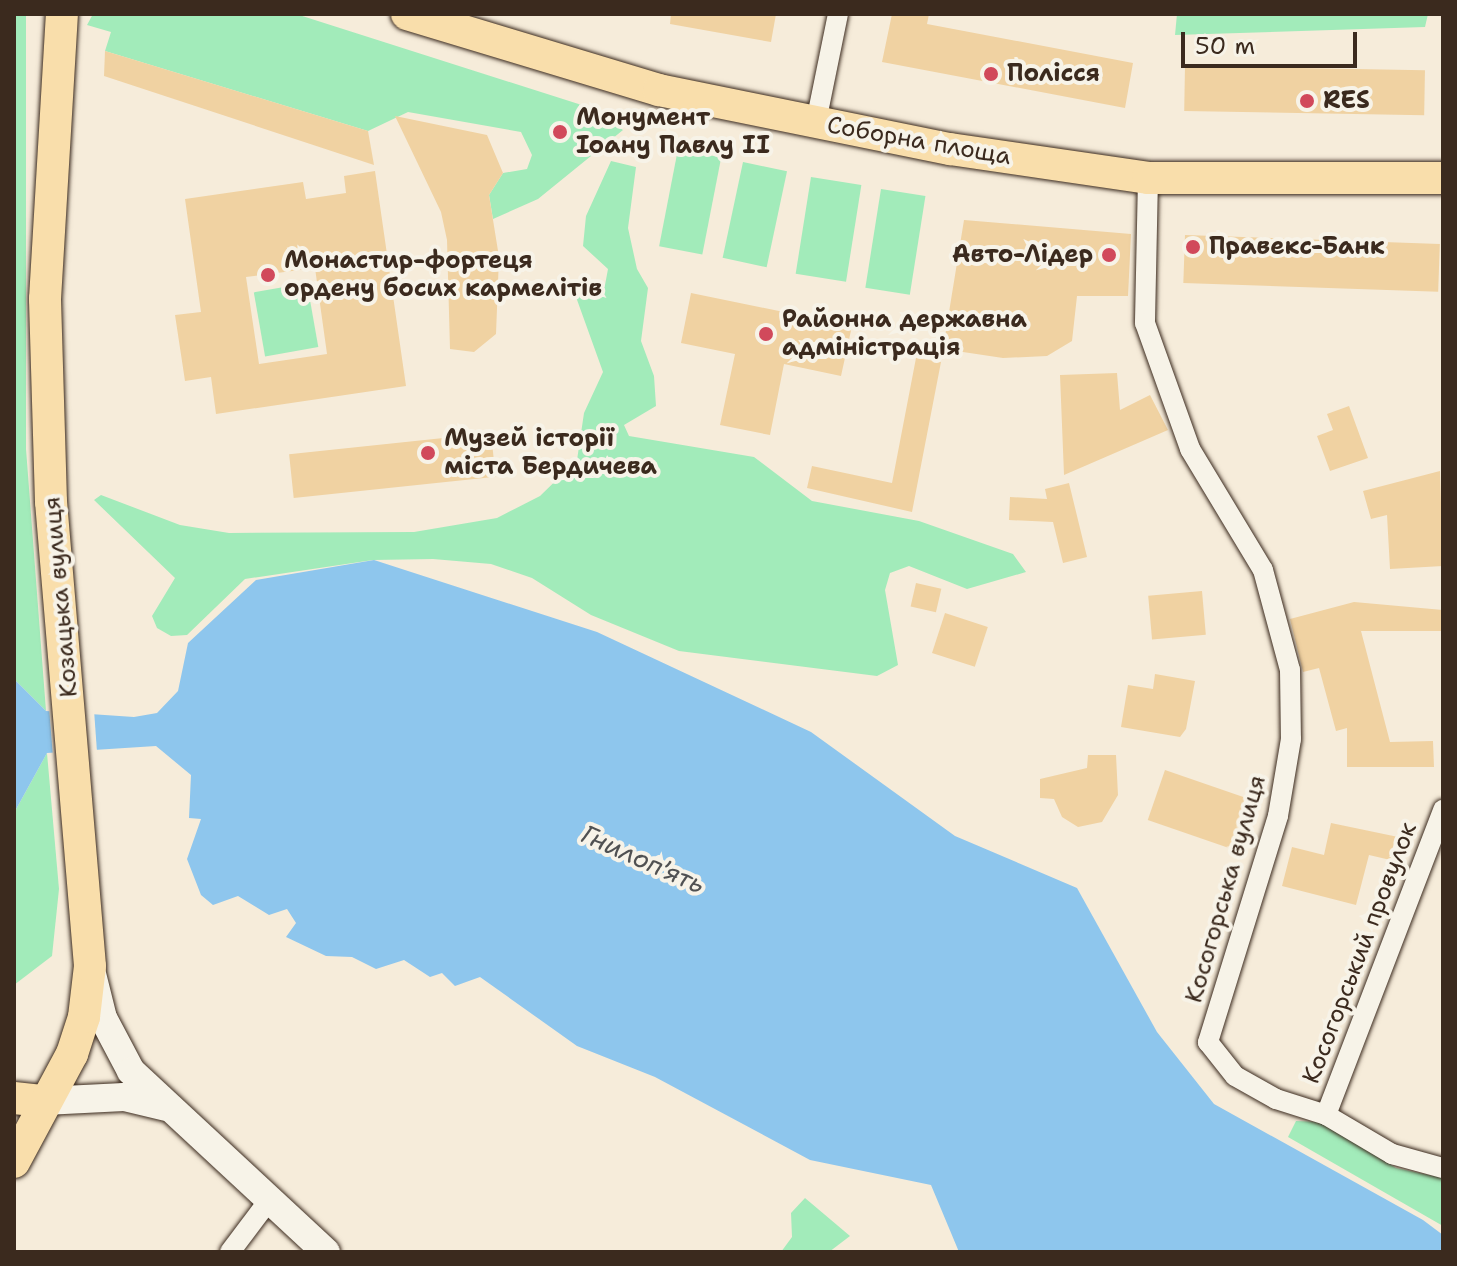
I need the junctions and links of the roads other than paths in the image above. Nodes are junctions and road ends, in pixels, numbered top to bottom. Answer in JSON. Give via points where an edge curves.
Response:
{"nodes":[{"id":1,"x":62,"y":14,"type":"edge"},
{"id":2,"x":407,"y":14,"type":"edge"},
{"id":3,"x":838,"y":14,"type":"edge"},
{"id":4,"x":816,"y":122,"type":"junction"},
{"id":5,"x":1148,"y":178,"type":"junction"},
{"id":6,"x":1443,"y":178,"type":"edge"},
{"id":7,"x":1443,"y":810,"type":"edge"},
{"id":8,"x":90,"y":966,"type":"junction"},
{"id":9,"x":29,"y":1100,"type":"edge"},
{"id":10,"x":169,"y":1107,"type":"junction"},
{"id":11,"x":1326,"y":1115,"type":"junction"},
{"id":12,"x":14,"y":1162,"type":"edge"},
{"id":13,"x":1443,"y":1168,"type":"edge"},
{"id":14,"x":270,"y":1199,"type":"junction"},
{"id":15,"x":230,"y":1252,"type":"edge"},
{"id":16,"x":326,"y":1252,"type":"edge"}],
"edges":[{"from":1,"to":8,"type":"main road","name":"Козацька вулиця","via":[[45,299],[51,502]]},
{"from":2,"to":4,"type":"main road","name":"Соборна площа","via":[[650,88]]},
{"from":3,"to":4,"type":"street"},
{"from":4,"to":5,"type":"main road","name":"Соборна площа","via":[[950,149]]},
{"from":5,"to":6,"type":"main road","name":"Соборна площа"},
{"from":5,"to":11,"type":"street","name":"Косогорська вулиця","via":[[1145,323],[1190,449],[1263,570],[1290,670],[1291,739],[1278,816],[1208,1042],[1235,1076],[1276,1099]]},
{"from":7,"to":11,"type":"street","name":"Косогорський провулок"},
{"from":8,"to":9,"type":"main road","name":"Козацька вулиця","via":[[84,1017],[72,1054]]},
{"from":8,"to":10,"type":"street","via":[[117,1051]]},
{"from":9,"to":10,"type":"street","via":[[124,1097]]},
{"from":9,"to":12,"type":"main road","name":"Козацька вулиця"},
{"from":10,"to":14,"type":"street"},
{"from":11,"to":13,"type":"street","name":"Косогорська вулиця","via":[[1392,1154]]},
{"from":14,"to":15,"type":"street"},
{"from":14,"to":16,"type":"street"}]}
